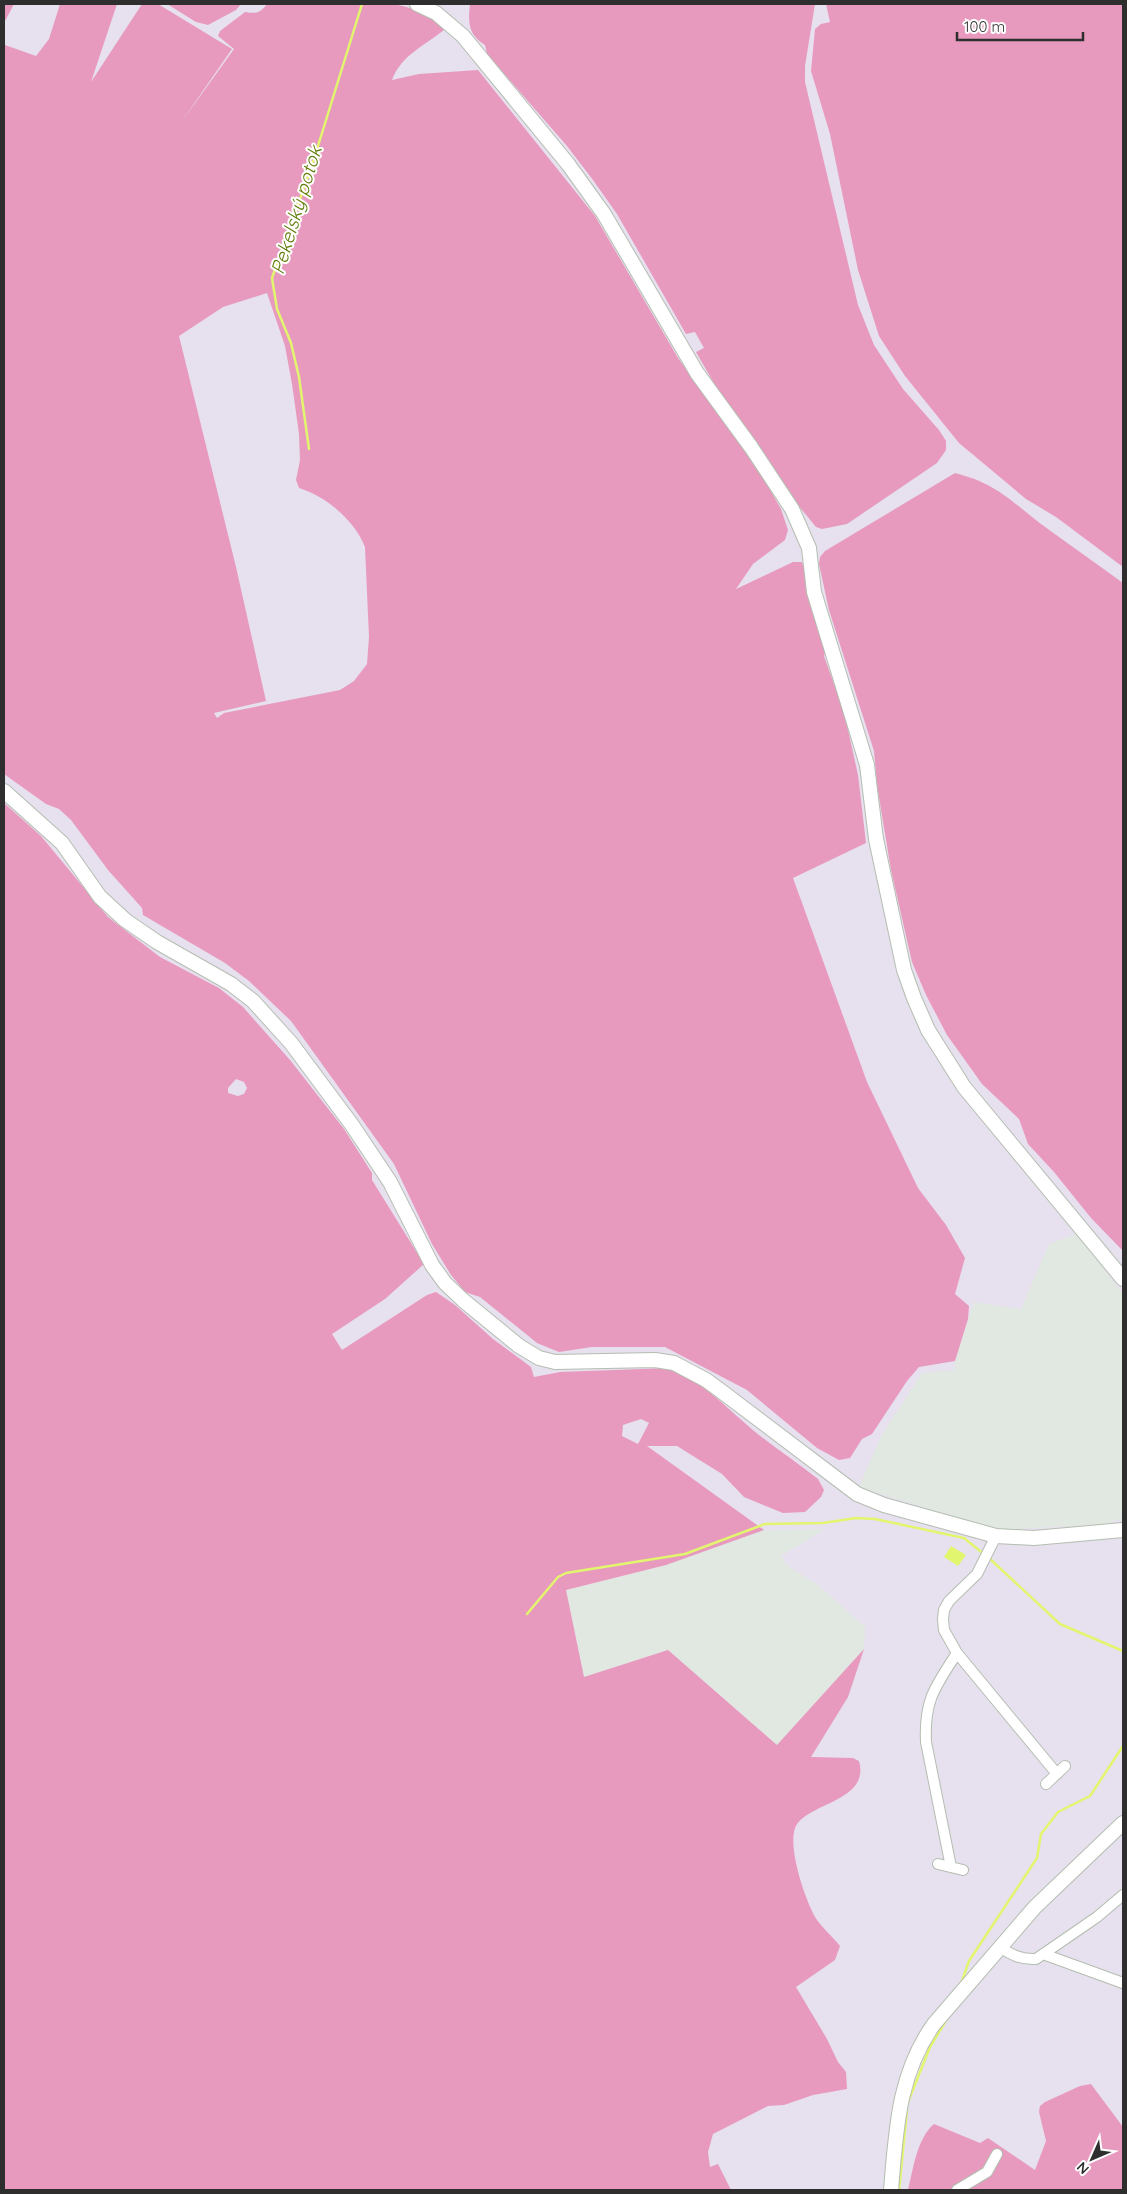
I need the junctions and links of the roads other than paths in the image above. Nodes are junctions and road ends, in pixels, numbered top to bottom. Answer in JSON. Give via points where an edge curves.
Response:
{"nodes":[{"id":1,"x":416,"y":4,"type":"edge"},
{"id":2,"x":4,"y":791,"type":"edge"},
{"id":3,"x":1123,"y":1280,"type":"edge"},
{"id":4,"x":1123,"y":1530,"type":"edge"},
{"id":5,"x":996,"y":1536,"type":"junction"},
{"id":6,"x":957,"y":1653,"type":"junction"},
{"id":7,"x":1065,"y":1766,"type":"dead end"},
{"id":8,"x":1057,"y":1774,"type":"junction"},
{"id":9,"x":1046,"y":1784,"type":"dead end"},
{"id":10,"x":1123,"y":1823,"type":"edge"},
{"id":11,"x":938,"y":1864,"type":"dead end"},
{"id":12,"x":951,"y":1867,"type":"junction"},
{"id":13,"x":963,"y":1870,"type":"dead end"},
{"id":14,"x":1123,"y":1895,"type":"edge"},
{"id":15,"x":1001,"y":1948,"type":"junction"},
{"id":16,"x":1043,"y":1954,"type":"junction"},
{"id":17,"x":1123,"y":1983,"type":"edge"},
{"id":18,"x":998,"y":2154,"type":"dead end"},
{"id":19,"x":891,"y":2190,"type":"edge"},
{"id":20,"x":957,"y":2190,"type":"edge"}],
"edges":[{"from":1,"to":3,"type":"street","via":[[436,13],[463,36],[568,164],[604,214],[697,373],[792,509],[809,548],[814,592],[867,765],[876,839],[904,970],[928,1030],[964,1088]]},
{"from":2,"to":5,"type":"street","via":[[62,843],[100,897],[125,920],[156,942],[231,984],[292,1043],[390,1182],[432,1265],[445,1283],[519,1346],[539,1358],[555,1362],[655,1360],[674,1363],[706,1380],[857,1494],[925,1518]]},
{"from":4,"to":5,"type":"street","via":[[1034,1538]]},
{"from":5,"to":6,"type":"street","via":[[977,1574],[944,1610],[944,1630]]},
{"from":6,"to":8,"type":"street"},
{"from":6,"to":12,"type":"street","via":[[933,1692],[927,1707],[926,1725],[926,1742]]},
{"from":7,"to":8,"type":"street"},
{"from":8,"to":9,"type":"street"},
{"from":10,"to":15,"type":"street","via":[[1035,1907]]},
{"from":11,"to":12,"type":"street"},
{"from":12,"to":13,"type":"street"},
{"from":14,"to":16,"type":"street"},
{"from":15,"to":16,"type":"street","via":[[1028,1960]]},
{"from":15,"to":19,"type":"street","via":[[920,2044],[904,2086]]},
{"from":16,"to":17,"type":"street"},
{"from":18,"to":20,"type":"street","via":[[987,2172]]}]}
